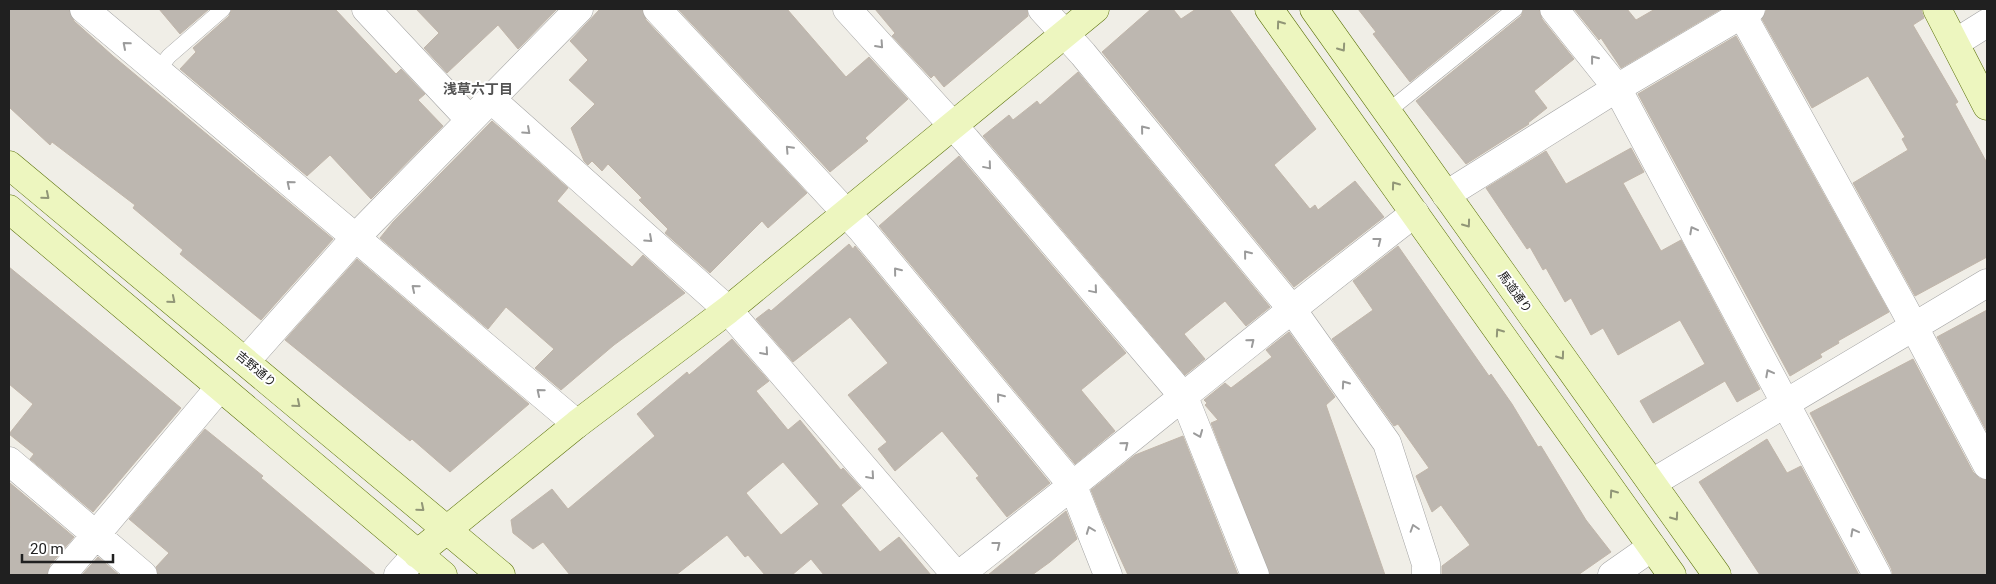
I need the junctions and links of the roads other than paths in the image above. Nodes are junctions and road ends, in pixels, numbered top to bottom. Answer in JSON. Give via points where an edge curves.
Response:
{"nodes":[{"id":1,"x":84,"y":9,"type":"edge"},
{"id":2,"x":223,"y":9,"type":"edge"},
{"id":3,"x":366,"y":9,"type":"edge"},
{"id":4,"x":579,"y":9,"type":"edge"},
{"id":5,"x":657,"y":9,"type":"edge"},
{"id":6,"x":847,"y":9,"type":"edge"},
{"id":7,"x":1042,"y":9,"type":"edge"},
{"id":8,"x":1095,"y":9,"type":"edge"},
{"id":9,"x":1269,"y":9,"type":"edge"},
{"id":10,"x":1314,"y":9,"type":"edge"},
{"id":11,"x":1515,"y":9,"type":"edge"},
{"id":12,"x":1554,"y":9,"type":"edge"},
{"id":13,"x":1937,"y":9,"type":"edge"},
{"id":14,"x":1744,"y":10,"type":"edge"},
{"id":15,"x":1987,"y":23,"type":"edge"},
{"id":16,"x":1064,"y":34,"type":"junction"},
{"id":17,"x":1954,"y":43,"type":"junction"},
{"id":18,"x":157,"y":71,"type":"junction"},
{"id":19,"x":1617,"y":88,"type":"junction"},
{"id":20,"x":491,"y":99,"type":"junction"},
{"id":21,"x":1987,"y":106,"type":"edge"},
{"id":22,"x":1387,"y":112,"type":"junction"},
{"id":23,"x":470,"y":120,"type":"junction"},
{"id":24,"x":953,"y":125,"type":"junction"},
{"id":25,"x":9,"y":165,"type":"edge"},
{"id":26,"x":1446,"y":195,"type":"junction"},
{"id":27,"x":9,"y":209,"type":"edge"},
{"id":28,"x":847,"y":212,"type":"junction"},
{"id":29,"x":1415,"y":213,"type":"junction"},
{"id":30,"x":355,"y":238,"type":"junction"},
{"id":31,"x":1987,"y":283,"type":"edge"},
{"id":32,"x":1291,"y":308,"type":"junction"},
{"id":33,"x":728,"y":310,"type":"junction"},
{"id":34,"x":1914,"y":328,"type":"junction"},
{"id":35,"x":246,"y":361,"type":"junction"},
{"id":36,"x":220,"y":387,"type":"junction"},
{"id":37,"x":1184,"y":397,"type":"junction"},
{"id":38,"x":1785,"y":403,"type":"junction"},
{"id":39,"x":577,"y":424,"type":"junction"},
{"id":40,"x":9,"y":462,"type":"edge"},
{"id":41,"x":1987,"y":465,"type":"edge"},
{"id":42,"x":1652,"y":483,"type":"junction"},
{"id":43,"x":1073,"y":486,"type":"junction"},
{"id":44,"x":448,"y":530,"type":"junction"},
{"id":45,"x":95,"y":535,"type":"junction"},
{"id":46,"x":1652,"y":547,"type":"junction"},
{"id":47,"x":417,"y":554,"type":"junction"},
{"id":48,"x":62,"y":575,"type":"edge"},
{"id":49,"x":143,"y":575,"type":"edge"},
{"id":50,"x":398,"y":575,"type":"edge"},
{"id":51,"x":443,"y":575,"type":"edge"},
{"id":52,"x":501,"y":575,"type":"edge"},
{"id":53,"x":957,"y":575,"type":"edge"},
{"id":54,"x":1108,"y":575,"type":"edge"},
{"id":55,"x":1256,"y":575,"type":"edge"},
{"id":56,"x":1426,"y":575,"type":"edge"},
{"id":57,"x":1612,"y":575,"type":"edge"},
{"id":58,"x":1672,"y":575,"type":"edge"},
{"id":59,"x":1717,"y":575,"type":"edge"},
{"id":60,"x":1876,"y":575,"type":"edge"}],
"edges":[{"from":18,"to":1,"type":"street","one_way":true},
{"from":2,"to":18,"type":"lane","via":[[169,56]]},
{"from":3,"to":23,"type":"street"},
{"from":4,"to":20,"type":"street"},
{"from":28,"to":5,"type":"street","one_way":true},
{"from":6,"to":24,"type":"street","one_way":true},
{"from":7,"to":16,"type":"street"},
{"from":8,"to":16,"type":"street"},
{"from":29,"to":9,"type":"street","one_way":true},
{"from":10,"to":22,"type":"street","name":"馬道通り","one_way":true},
{"from":11,"to":22,"type":"lane"},
{"from":19,"to":12,"type":"street","one_way":true},
{"from":13,"to":17,"type":"street"},
{"from":14,"to":19,"type":"street"},
{"from":14,"to":34,"type":"street"},
{"from":15,"to":17,"type":"street"},
{"from":16,"to":24,"type":"street"},
{"from":32,"to":16,"type":"street","one_way":true},
{"from":17,"to":21,"type":"street"},
{"from":30,"to":18,"type":"street","one_way":true},
{"from":19,"to":26,"type":"street"},
{"from":38,"to":19,"type":"street","one_way":true},
{"from":20,"to":23,"type":"street"},
{"from":20,"to":33,"type":"street","one_way":true},
{"from":22,"to":26,"type":"street","name":"馬道通り"},
{"from":23,"to":30,"type":"street"},
{"from":24,"to":28,"type":"street"},
{"from":24,"to":37,"type":"street","one_way":true},
{"from":25,"to":35,"type":"street","name":"吉野通り","one_way":true},
{"from":26,"to":42,"type":"street","name":"馬道通り","one_way":true},
{"from":27,"to":36,"type":"street"},
{"from":28,"to":33,"type":"street"},
{"from":43,"to":28,"type":"street","one_way":true},
{"from":32,"to":29,"type":"street","one_way":true},
{"from":46,"to":29,"type":"street","one_way":true},
{"from":30,"to":35,"type":"street"},
{"from":39,"to":30,"type":"street","one_way":true},
{"from":31,"to":34,"type":"street"},
{"from":37,"to":32,"type":"street","one_way":true},
{"from":56,"to":32,"type":"street","one_way":true,"via":[[1426,564],[1387,443]]},
{"from":33,"to":39,"type":"street"},
{"from":33,"to":53,"type":"street","one_way":true},
{"from":34,"to":38,"type":"street"},
{"from":34,"to":41,"type":"street"},
{"from":35,"to":44,"type":"street","name":"吉野通り","one_way":true},
{"from":36,"to":45,"type":"street"},
{"from":36,"to":47,"type":"street"},
{"from":43,"to":37,"type":"street","one_way":true},
{"from":37,"to":55,"type":"street","one_way":true},
{"from":38,"to":42,"type":"street"},
{"from":60,"to":38,"type":"street","one_way":true},
{"from":39,"to":44,"type":"street"},
{"from":40,"to":45,"type":"street"},
{"from":42,"to":59,"type":"street","name":"馬道通り","one_way":true},
{"from":53,"to":43,"type":"street","one_way":true},
{"from":54,"to":43,"type":"street","one_way":true},
{"from":44,"to":47,"type":"street"},
{"from":44,"to":52,"type":"street","name":"吉野通り"},
{"from":45,"to":48,"type":"street"},
{"from":45,"to":49,"type":"street"},
{"from":46,"to":57,"type":"street"},
{"from":46,"to":58,"type":"street"},
{"from":47,"to":50,"type":"street"},
{"from":47,"to":51,"type":"street"}]}
